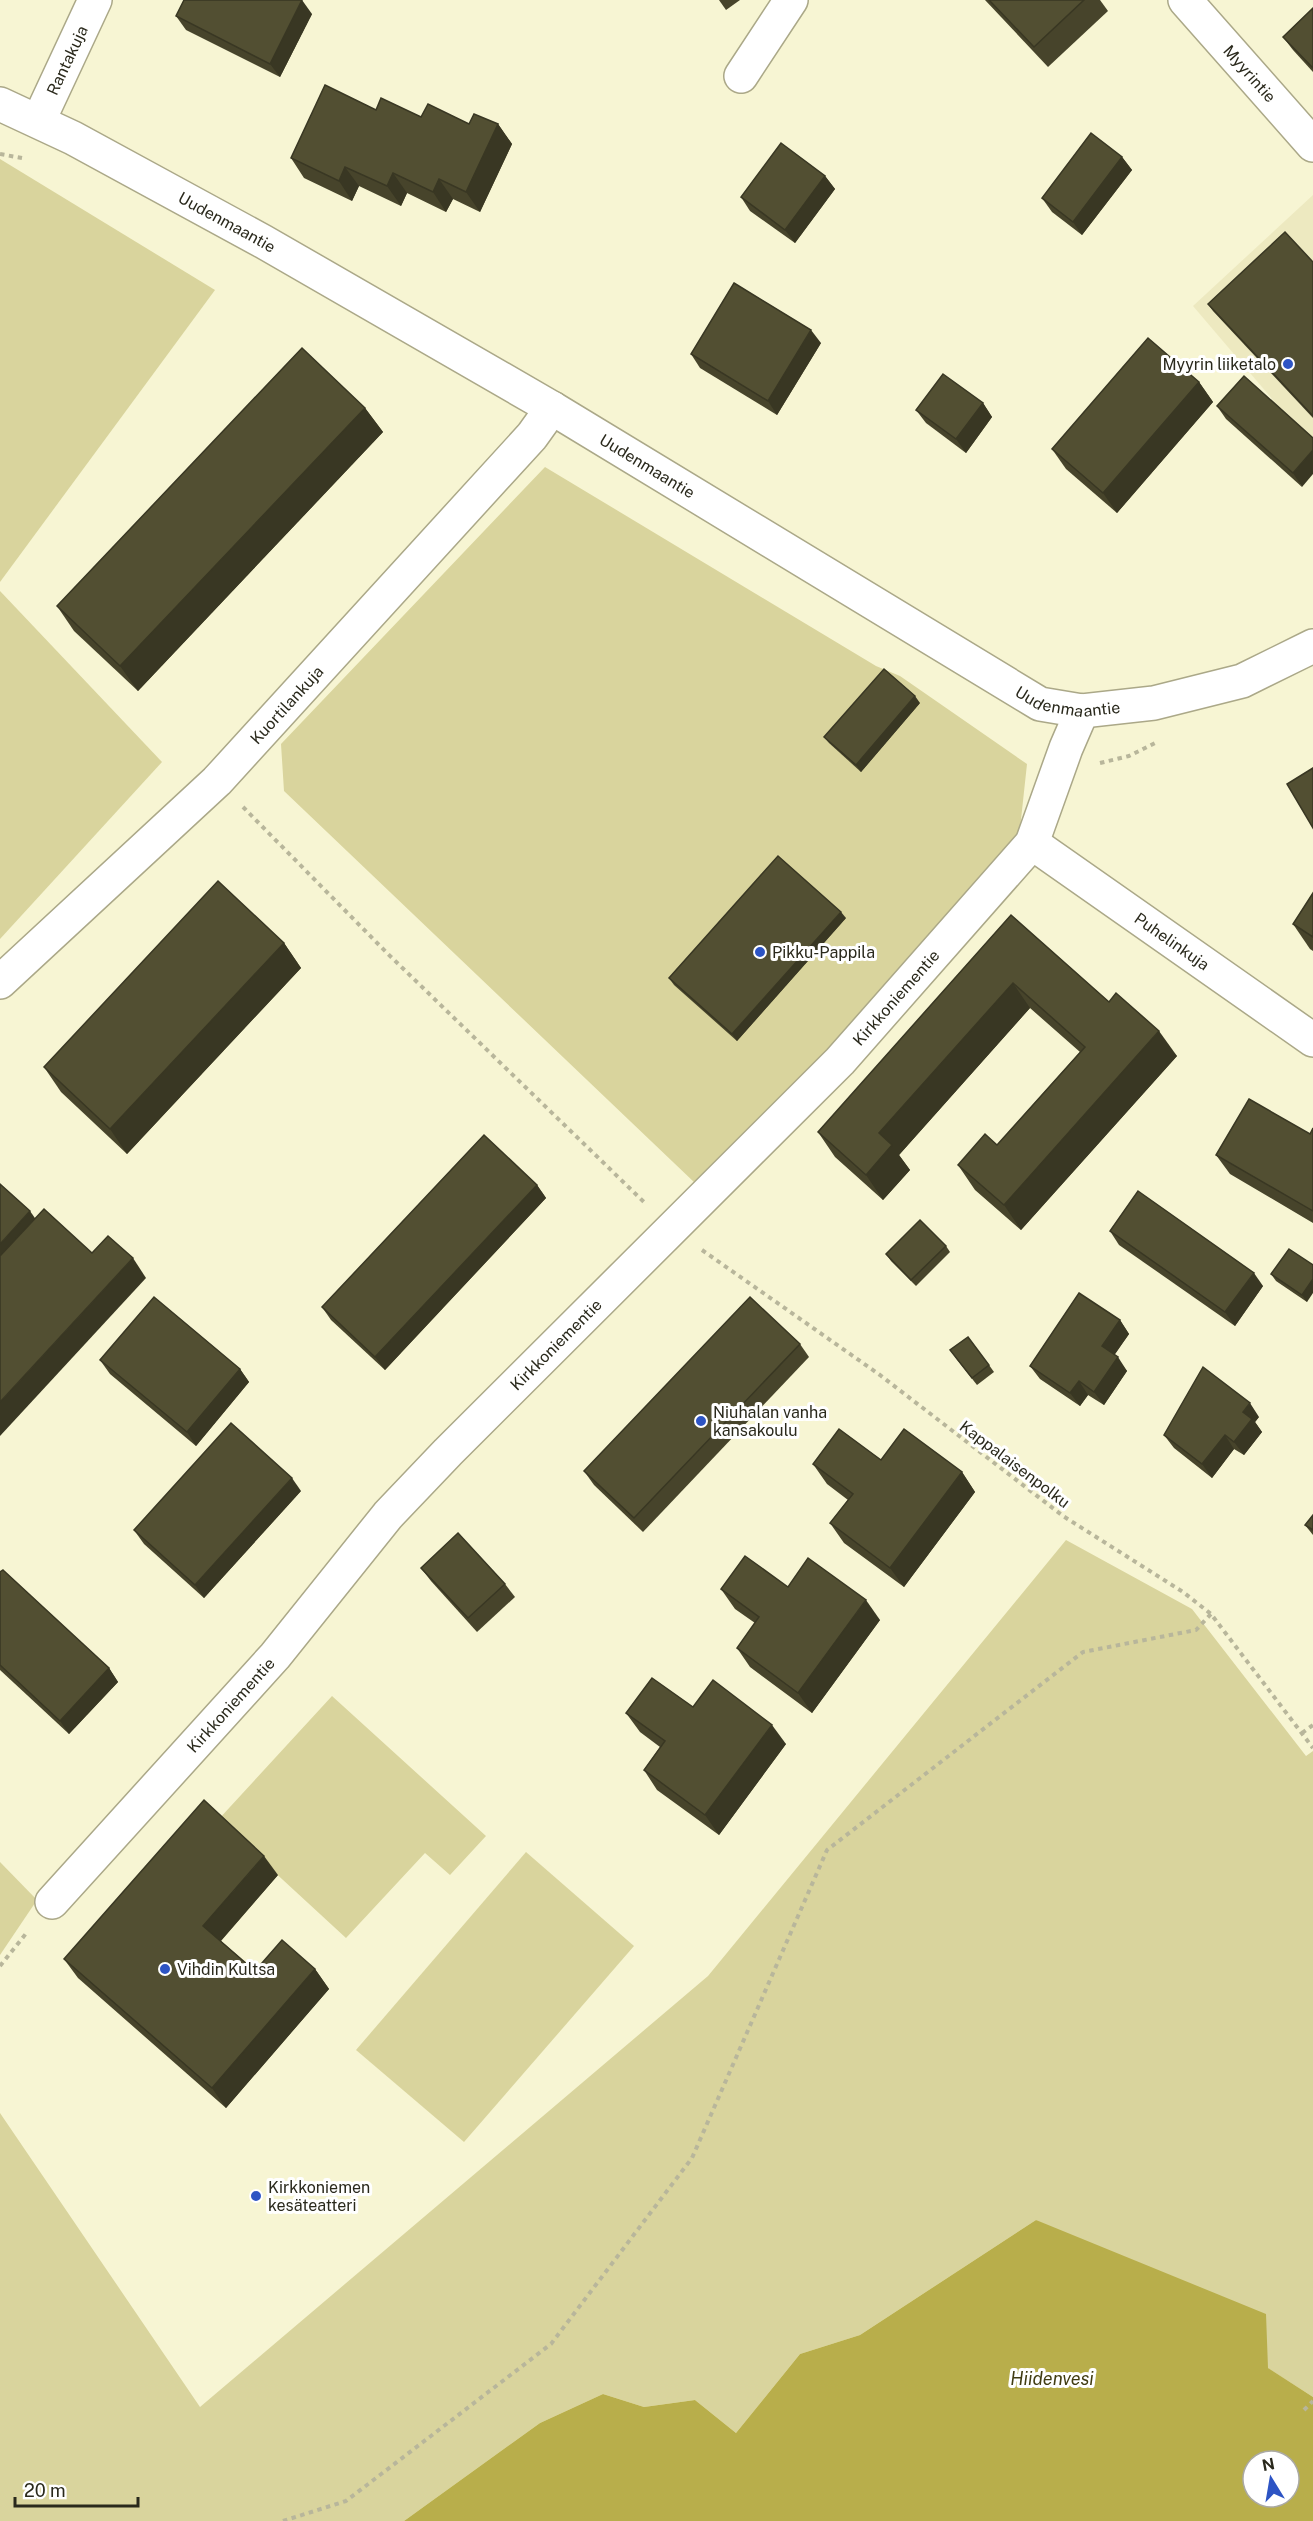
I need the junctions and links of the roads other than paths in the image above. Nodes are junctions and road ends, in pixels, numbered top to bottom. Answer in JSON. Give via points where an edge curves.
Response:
{"nodes":[{"id":1,"x":95,"y":0,"type":"edge"},
{"id":2,"x":791,"y":0,"type":"edge"},
{"id":3,"x":1185,"y":0,"type":"edge"},
{"id":4,"x":741,"y":76,"type":"dead end"},
{"id":5,"x":0,"y":104,"type":"edge"},
{"id":6,"x":39,"y":120,"type":"junction"},
{"id":7,"x":1313,"y":145,"type":"edge"},
{"id":8,"x":552,"y":408,"type":"junction"},
{"id":9,"x":1313,"y":646,"type":"edge"},
{"id":10,"x":1082,"y":711,"type":"junction"},
{"id":11,"x":1032,"y":843,"type":"junction"},
{"id":12,"x":0,"y":982,"type":"edge"},
{"id":13,"x":1313,"y":1040,"type":"edge"},
{"id":14,"x":52,"y":1902,"type":"road end"}],
"edges":[{"from":1,"to":6,"type":"street","name":"Rantakuja"},
{"from":2,"to":4,"type":"street"},
{"from":3,"to":7,"type":"street","name":"Myyrintie"},
{"from":5,"to":6,"type":"street","name":"Uudenmaantie"},
{"from":6,"to":8,"type":"street","name":"Uudenmaantie","via":[[264,242]]},
{"from":8,"to":10,"type":"street","name":"Uudenmaantie","via":[[1040,705]]},
{"from":8,"to":12,"type":"street","name":"Kuortilankuja","via":[[532,436],[217,781]]},
{"from":9,"to":10,"type":"street","name":"Uudenmaantie","via":[[1242,681],[1154,703]]},
{"from":10,"to":11,"type":"street","name":"Kirkkoniementie"},
{"from":11,"to":13,"type":"street","name":"Puhelinkuja"},
{"from":11,"to":14,"type":"street","name":"Kirkkoniementie","via":[[840,1061],[388,1515],[275,1656]]}]}
